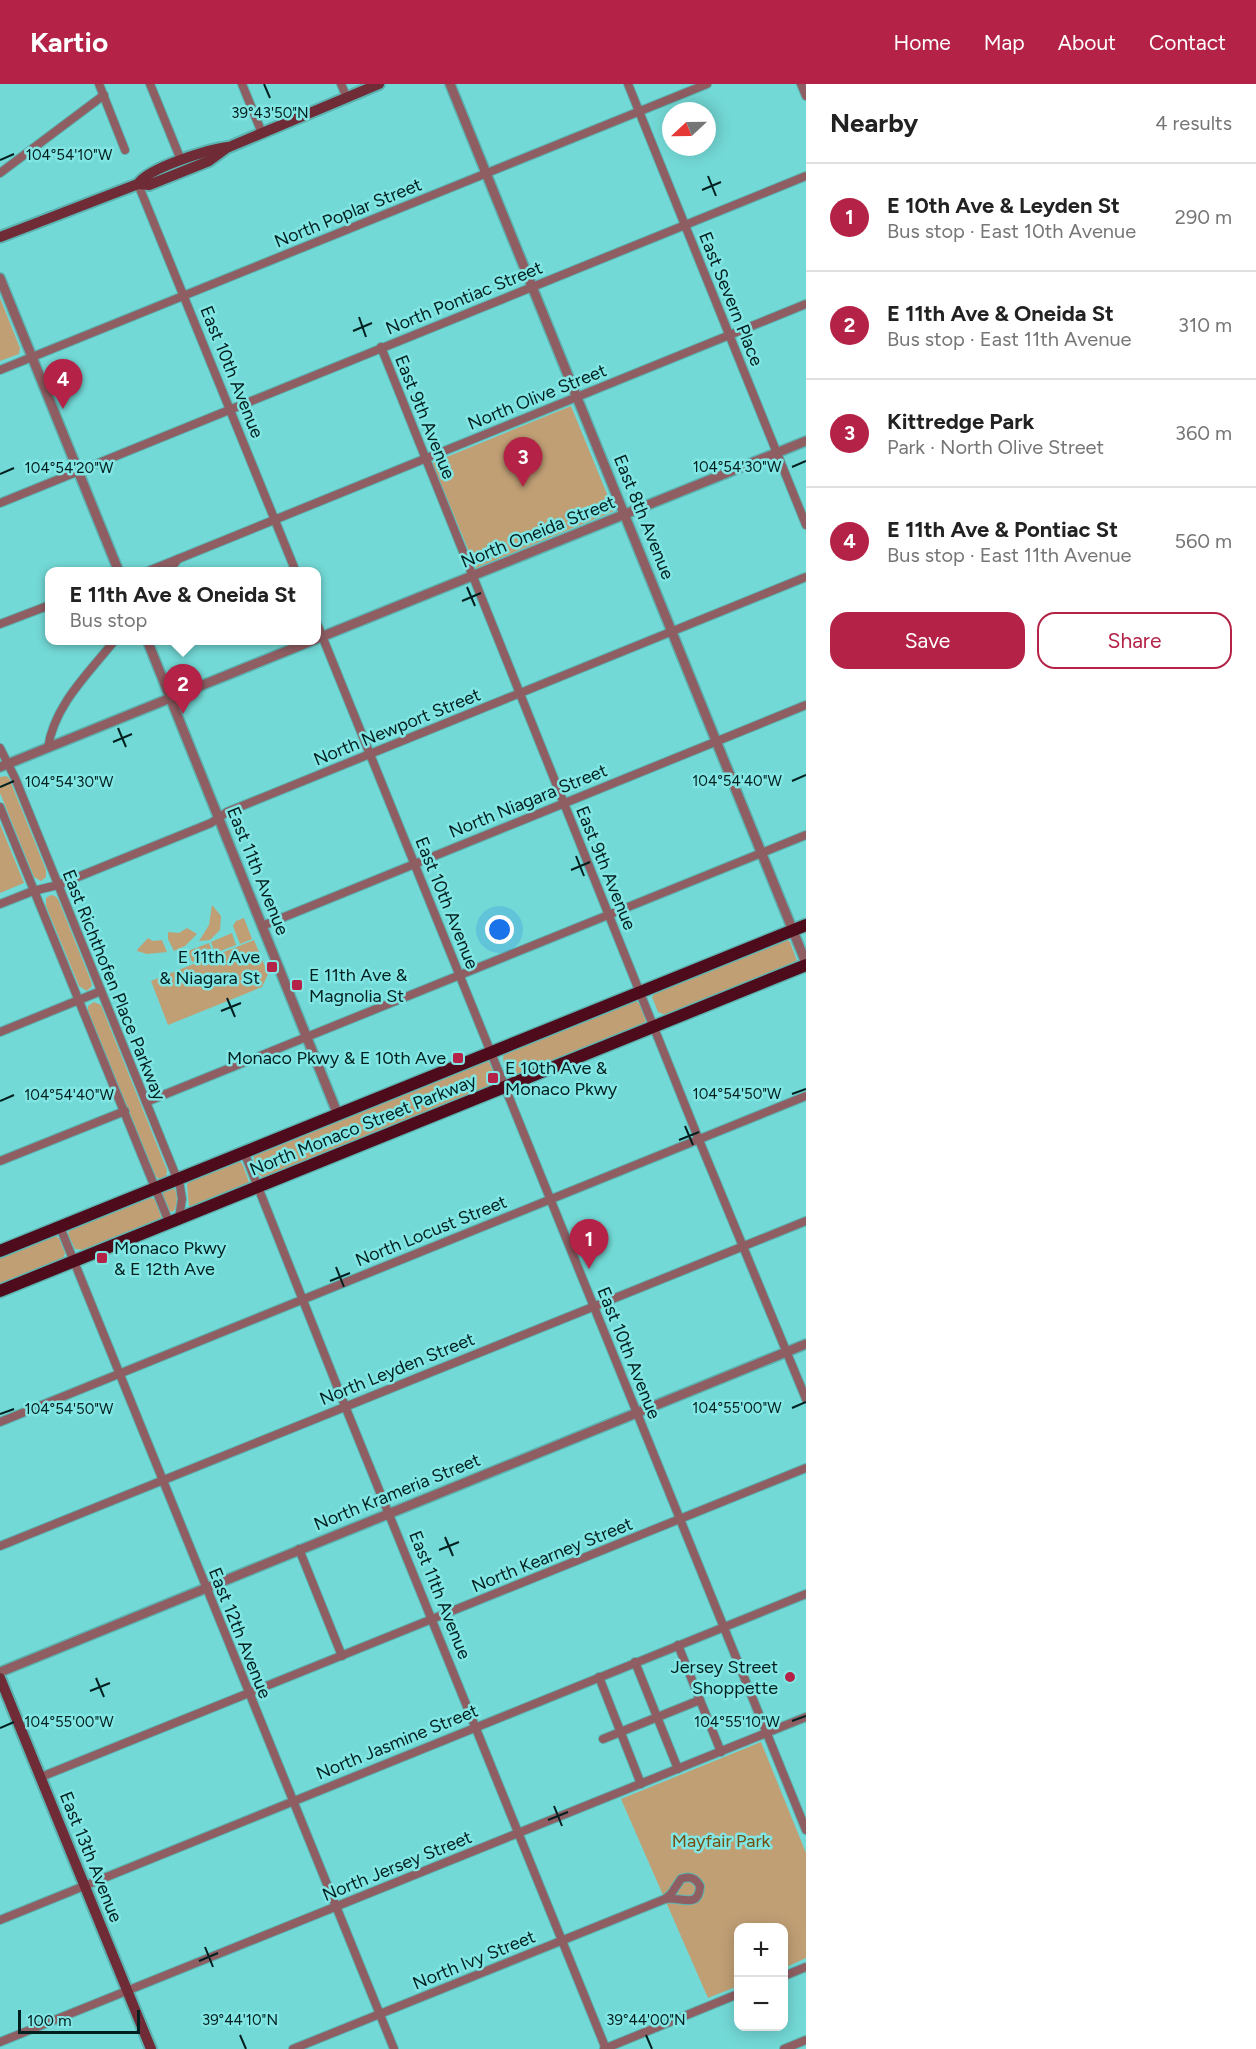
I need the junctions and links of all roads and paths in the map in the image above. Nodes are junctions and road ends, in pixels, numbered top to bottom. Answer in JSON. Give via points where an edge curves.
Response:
{"nodes":[{"id":1,"x":99,"y":84,"type":"edge"},
{"id":2,"x":150,"y":84,"type":"edge"},
{"id":3,"x":242,"y":84,"type":"edge"},
{"id":4,"x":341,"y":84,"type":"edge"},
{"id":5,"x":379,"y":84,"type":"edge"},
{"id":6,"x":450,"y":84,"type":"edge"},
{"id":7,"x":628,"y":84,"type":"edge"},
{"id":8,"x":707,"y":84,"type":"edge"},
{"id":9,"x":801,"y":84,"type":"edge"},
{"id":10,"x":104,"y":95,"type":"junction"},
{"id":11,"x":806,"y":96,"type":"edge"},
{"id":12,"x":347,"y":98,"type":"junction"},
{"id":13,"x":639,"y":112,"type":"junction"},
{"id":14,"x":262,"y":133,"type":"junction"},
{"id":15,"x":229,"y":147,"type":"junction"},
{"id":16,"x":125,"y":150,"type":"dead end"},
{"id":17,"x":181,"y":160,"type":"junction"},
{"id":18,"x":0,"y":172,"type":"edge"},
{"id":19,"x":487,"y":173,"type":"junction"},
{"id":20,"x":806,"y":176,"type":"edge"},
{"id":21,"x":138,"y":184,"type":"junction"},
{"id":22,"x":685,"y":226,"type":"junction"},
{"id":23,"x":0,"y":237,"type":"edge"},
{"id":24,"x":0,"y":278,"type":"edge"},
{"id":25,"x":533,"y":287,"type":"junction"},
{"id":26,"x":184,"y":295,"type":"junction"},
{"id":27,"x":806,"y":304,"type":"edge"},
{"id":28,"x":729,"y":335,"type":"junction"},
{"id":29,"x":381,"y":347,"type":"junction"},
{"id":30,"x":32,"y":357,"type":"junction"},
{"id":31,"x":0,"y":370,"type":"edge"},
{"id":32,"x":578,"y":396,"type":"junction"},
{"id":33,"x":231,"y":409,"type":"junction"},
{"id":34,"x":806,"y":441,"type":"edge"},
{"id":35,"x":777,"y":453,"type":"junction"},
{"id":36,"x":426,"y":459,"type":"junction"},
{"id":37,"x":78,"y":471,"type":"junction"},
{"id":38,"x":0,"y":503,"type":"edge"},
{"id":39,"x":625,"y":515,"type":"junction"},
{"id":40,"x":275,"y":518,"type":"junction"},
{"id":41,"x":806,"y":525,"type":"edge"},
{"id":42,"x":179,"y":558,"type":"junction"},
{"id":43,"x":117,"y":567,"type":"edge"},
{"id":44,"x":158,"y":567,"type":"edge"},
{"id":45,"x":172,"y":567,"type":"edge"},
{"id":46,"x":294,"y":567,"type":"edge"},
{"id":47,"x":474,"y":576,"type":"junction"},
{"id":48,"x":806,"y":577,"type":"edge"},
{"id":49,"x":45,"y":607,"type":"edge"},
{"id":50,"x":0,"y":624,"type":"edge"},
{"id":51,"x":672,"y":631,"type":"junction"},
{"id":52,"x":321,"y":638,"type":"edge"},
{"id":53,"x":111,"y":645,"type":"edge"},
{"id":54,"x":149,"y":645,"type":"edge"},
{"id":55,"x":303,"y":645,"type":"edge"},
{"id":56,"x":321,"y":645,"type":"edge"},
{"id":57,"x":520,"y":693,"type":"junction"},
{"id":58,"x":170,"y":698,"type":"junction"},
{"id":59,"x":806,"y":705,"type":"edge"},
{"id":60,"x":717,"y":741,"type":"junction"},
{"id":61,"x":0,"y":748,"type":"edge"},
{"id":62,"x":48,"y":748,"type":"junction"},
{"id":63,"x":370,"y":754,"type":"junction"},
{"id":64,"x":3,"y":766,"type":"edge"},
{"id":65,"x":564,"y":803,"type":"junction"},
{"id":66,"x":0,"y":807,"type":"edge"},
{"id":67,"x":219,"y":818,"type":"junction"},
{"id":68,"x":806,"y":835,"type":"edge"},
{"id":69,"x":762,"y":853,"type":"junction"},
{"id":70,"x":415,"y":863,"type":"junction"},
{"id":71,"x":58,"y":885,"type":"junction"},
{"id":72,"x":33,"y":891,"type":"junction"},
{"id":73,"x":0,"y":904,"type":"edge"},
{"id":74,"x":609,"y":915,"type":"junction"},
{"id":75,"x":806,"y":925,"type":"edge"},
{"id":76,"x":262,"y":926,"type":"junction"},
{"id":77,"x":793,"y":931,"type":"junction"},
{"id":78,"x":806,"y":964,"type":"edge"},
{"id":79,"x":460,"y":975,"type":"junction"},
{"id":80,"x":101,"y":991,"type":"junction"},
{"id":81,"x":640,"y":992,"type":"junction"},
{"id":82,"x":80,"y":1000,"type":"junction"},
{"id":83,"x":654,"y":1027,"type":"junction"},
{"id":84,"x":0,"y":1032,"type":"edge"},
{"id":85,"x":307,"y":1037,"type":"junction"},
{"id":86,"x":491,"y":1052,"type":"junction"},
{"id":87,"x":505,"y":1086,"type":"junction"},
{"id":88,"x":806,"y":1096,"type":"edge"},
{"id":89,"x":146,"y":1102,"type":"junction"},
{"id":90,"x":125,"y":1111,"type":"junction"},
{"id":91,"x":338,"y":1115,"type":"junction"},
{"id":92,"x":699,"y":1140,"type":"junction"},
{"id":93,"x":244,"y":1152,"type":"junction"},
{"id":94,"x":0,"y":1161,"type":"edge"},
{"id":95,"x":177,"y":1179,"type":"junction"},
{"id":96,"x":258,"y":1186,"type":"junction"},
{"id":97,"x":156,"y":1188,"type":"junction"},
{"id":98,"x":550,"y":1199,"type":"junction"},
{"id":99,"x":174,"y":1220,"type":"junction"},
{"id":100,"x":806,"y":1221,"type":"edge"},
{"id":101,"x":60,"y":1227,"type":"junction"},
{"id":102,"x":743,"y":1246,"type":"junction"},
{"id":103,"x":0,"y":1251,"type":"edge"},
{"id":104,"x":74,"y":1261,"type":"junction"},
{"id":105,"x":0,"y":1291,"type":"edge"},
{"id":106,"x":302,"y":1299,"type":"junction"},
{"id":107,"x":594,"y":1306,"type":"junction"},
{"id":108,"x":806,"y":1344,"type":"edge"},
{"id":109,"x":787,"y":1352,"type":"junction"},
{"id":110,"x":119,"y":1374,"type":"junction"},
{"id":111,"x":806,"y":1399,"type":"edge"},
{"id":112,"x":345,"y":1406,"type":"junction"},
{"id":113,"x":637,"y":1412,"type":"junction"},
{"id":114,"x":0,"y":1422,"type":"edge"},
{"id":115,"x":806,"y":1468,"type":"edge"},
{"id":116,"x":162,"y":1481,"type":"junction"},
{"id":117,"x":389,"y":1513,"type":"junction"},
{"id":118,"x":680,"y":1520,"type":"junction"},
{"id":119,"x":0,"y":1546,"type":"edge"},
{"id":120,"x":299,"y":1549,"type":"junction"},
{"id":121,"x":205,"y":1587,"type":"junction"},
{"id":122,"x":806,"y":1594,"type":"edge"},
{"id":123,"x":432,"y":1620,"type":"junction"},
{"id":124,"x":724,"y":1627,"type":"junction"},
{"id":125,"x":678,"y":1646,"type":"junction"},
{"id":126,"x":342,"y":1656,"type":"junction"},
{"id":127,"x":635,"y":1662,"type":"junction"},
{"id":128,"x":0,"y":1672,"type":"edge"},
{"id":129,"x":598,"y":1677,"type":"junction"},
{"id":130,"x":0,"y":1678,"type":"edge"},
{"id":131,"x":249,"y":1694,"type":"junction"},
{"id":132,"x":699,"y":1700,"type":"junction"},
{"id":133,"x":657,"y":1717,"type":"junction"},
{"id":134,"x":806,"y":1717,"type":"edge"},
{"id":135,"x":476,"y":1727,"type":"junction"},
{"id":136,"x":621,"y":1732,"type":"junction"},
{"id":137,"x":767,"y":1733,"type":"junction"},
{"id":138,"x":603,"y":1739,"type":"dead end"},
{"id":139,"x":721,"y":1752,"type":"junction"},
{"id":140,"x":678,"y":1769,"type":"junction"},
{"id":141,"x":41,"y":1777,"type":"junction"},
{"id":142,"x":642,"y":1784,"type":"junction"},
{"id":143,"x":292,"y":1800,"type":"junction"},
{"id":144,"x":806,"y":1830,"type":"edge"},
{"id":145,"x":519,"y":1833,"type":"junction"},
{"id":146,"x":85,"y":1885,"type":"junction"},
{"id":147,"x":665,"y":1899,"type":"dead end"},
{"id":148,"x":336,"y":1906,"type":"junction"},
{"id":149,"x":0,"y":1920,"type":"edge"},
{"id":150,"x":562,"y":1941,"type":"junction"},
{"id":151,"x":806,"y":1967,"type":"edge"},
{"id":152,"x":788,"y":1974,"type":"edge"},
{"id":153,"x":128,"y":1991,"type":"junction"},
{"id":154,"x":734,"y":1996,"type":"edge"},
{"id":155,"x":380,"y":2014,"type":"junction"},
{"id":156,"x":806,"y":2040,"type":"edge"},
{"id":157,"x":0,"y":2042,"type":"edge"},
{"id":158,"x":151,"y":2049,"type":"edge"},
{"id":159,"x":293,"y":2049,"type":"edge"},
{"id":160,"x":394,"y":2049,"type":"edge"},
{"id":161,"x":605,"y":2049,"type":"edge"},
{"id":162,"x":784,"y":2049,"type":"edge"}],
"edges":[{"from":1,"to":10,"type":"street"},
{"from":2,"to":17,"type":"street"},
{"from":3,"to":14,"type":"street"},
{"from":4,"to":12,"type":"street"},
{"from":5,"to":12,"type":"main road"},
{"from":6,"to":19,"type":"street","name":"East 8th Avenue"},
{"from":7,"to":13,"type":"street","name":"East Severn Place"},
{"from":8,"to":13,"type":"street","name":"North Poplar Street"},
{"from":9,"to":11,"type":"street"},
{"from":10,"to":16,"type":"street"},
{"from":10,"to":18,"type":"street"},
{"from":12,"to":14,"type":"main road"},
{"from":13,"to":19,"type":"street","name":"North Poplar Street"},
{"from":13,"to":22,"type":"street","name":"East Severn Place"},
{"from":14,"to":15,"type":"main road"},
{"from":15,"to":17,"type":"main road"},
{"from":15,"to":21,"type":"main road","via":[[209,161],[149,185]]},
{"from":17,"to":21,"type":"main road","via":[[146,175]]},
{"from":19,"to":25,"type":"street","name":"East 8th Avenue"},
{"from":19,"to":26,"type":"street","name":"North Poplar Street"},
{"from":20,"to":22,"type":"street","name":"North Pontiac Street"},
{"from":21,"to":23,"type":"main road"},
{"from":21,"to":26,"type":"street","name":"East 10th Avenue"},
{"from":22,"to":25,"type":"street","name":"North Pontiac Street"},
{"from":22,"to":28,"type":"street","name":"East Severn Place"},
{"from":24,"to":30,"type":"street"},
{"from":25,"to":29,"type":"street","name":"North Pontiac Street"},
{"from":25,"to":32,"type":"street","name":"East 8th Avenue"},
{"from":26,"to":30,"type":"street","name":"North Poplar Street"},
{"from":26,"to":33,"type":"street","name":"East 10th Avenue"},
{"from":27,"to":28,"type":"street","name":"North Olive Street"},
{"from":28,"to":32,"type":"street","name":"North Olive Street"},
{"from":28,"to":35,"type":"street","name":"East Severn Place"},
{"from":29,"to":33,"type":"street","name":"North Pontiac Street"},
{"from":29,"to":36,"type":"street","name":"East 9th Avenue"},
{"from":30,"to":31,"type":"street","name":"North Poplar Street"},
{"from":30,"to":37,"type":"street"},
{"from":32,"to":36,"type":"street","name":"North Olive Street"},
{"from":32,"to":39,"type":"street","name":"East 8th Avenue"},
{"from":33,"to":37,"type":"street","name":"North Pontiac Street"},
{"from":33,"to":40,"type":"street","name":"East 10th Avenue"},
{"from":34,"to":35,"type":"street","name":"North Oneida Street"},
{"from":35,"to":39,"type":"street","name":"North Oneida Street"},
{"from":35,"to":41,"type":"street","name":"East Severn Place"},
{"from":36,"to":40,"type":"street","name":"North Olive Street"},
{"from":36,"to":47,"type":"street","name":"East 9th Avenue"},
{"from":37,"to":38,"type":"street","name":"North Pontiac Street"},
{"from":37,"to":43,"type":"street"},
{"from":39,"to":47,"type":"street","name":"North Oneida Street"},
{"from":39,"to":51,"type":"street","name":"East 8th Avenue"},
{"from":40,"to":42,"type":"street","name":"North Olive Street"},
{"from":40,"to":46,"type":"street","name":"East 10th Avenue"},
{"from":42,"to":44,"type":"street","name":"North Olive Street"},
{"from":42,"to":45,"type":"street"},
{"from":47,"to":52,"type":"street","name":"North Oneida Street"},
{"from":47,"to":57,"type":"street","name":"East 9th Avenue"},
{"from":48,"to":51,"type":"street","name":"North Newport Street"},
{"from":49,"to":50,"type":"street"},
{"from":51,"to":57,"type":"street","name":"North Newport Street"},
{"from":51,"to":60,"type":"street","name":"East 8th Avenue"},
{"from":53,"to":62,"type":"street","via":[[58,713]]},
{"from":54,"to":58,"type":"street","name":"East 11th Avenue"},
{"from":55,"to":58,"type":"street","name":"North Oneida Street"},
{"from":56,"to":63,"type":"street","name":"East 10th Avenue"},
{"from":57,"to":63,"type":"street","name":"North Newport Street"},
{"from":57,"to":65,"type":"street","name":"East 9th Avenue"},
{"from":58,"to":62,"type":"street","name":"North Oneida Street"},
{"from":58,"to":67,"type":"street","name":"East 11th Avenue"},
{"from":59,"to":60,"type":"street","name":"North Niagara Street"},
{"from":60,"to":65,"type":"street","name":"North Niagara Street"},
{"from":60,"to":69,"type":"street","name":"East 8th Avenue"},
{"from":61,"to":64,"type":"street","name":"East Richthofen Place Parkway"},
{"from":62,"to":64,"type":"street","name":"North Oneida Street"},
{"from":63,"to":67,"type":"street","name":"North Newport Street"},
{"from":63,"to":70,"type":"street","name":"East 10th Avenue"},
{"from":64,"to":71,"type":"street","name":"East Richthofen Place Parkway","via":[[15,778]]},
{"from":65,"to":70,"type":"street","name":"North Niagara Street"},
{"from":65,"to":74,"type":"street","name":"East 9th Avenue"},
{"from":66,"to":72,"type":"street","name":"East Richthofen Place Parkway"},
{"from":67,"to":71,"type":"street","name":"North Newport Street"},
{"from":67,"to":76,"type":"street","name":"East 11th Avenue"},
{"from":68,"to":69,"type":"street"},
{"from":69,"to":74,"type":"street"},
{"from":69,"to":77,"type":"street","name":"East 8th Avenue"},
{"from":70,"to":76,"type":"street","name":"North Niagara Street"},
{"from":70,"to":79,"type":"street","name":"East 10th Avenue"},
{"from":71,"to":72,"type":"street","name":"North Newport Street"},
{"from":71,"to":80,"type":"street","name":"East Richthofen Place Parkway"},
{"from":72,"to":73,"type":"street","name":"North Newport Street"},
{"from":72,"to":82,"type":"street","name":"East Richthofen Place Parkway"},
{"from":74,"to":79,"type":"street"},
{"from":74,"to":81,"type":"street","name":"East 9th Avenue"},
{"from":75,"to":77,"type":"main road","name":"North Monaco Street Parkway"},
{"from":76,"to":85,"type":"street","name":"East 11th Avenue"},
{"from":77,"to":78,"type":"street","name":"East 8th Avenue"},
{"from":77,"to":81,"type":"main road","name":"North Monaco Street Parkway"},
{"from":78,"to":83,"type":"main road","name":"North Monaco Street Parkway"},
{"from":79,"to":85,"type":"street"},
{"from":79,"to":86,"type":"street","name":"East 10th Avenue"},
{"from":80,"to":82,"type":"street"},
{"from":80,"to":89,"type":"street","name":"East Richthofen Place Parkway"},
{"from":81,"to":83,"type":"street","name":"East 9th Avenue"},
{"from":81,"to":86,"type":"main road","name":"North Monaco Street Parkway"},
{"from":82,"to":84,"type":"street"},
{"from":82,"to":90,"type":"street","name":"East Richthofen Place Parkway"},
{"from":83,"to":87,"type":"main road","name":"North Monaco Street Parkway"},
{"from":83,"to":92,"type":"street","name":"East 9th Avenue"},
{"from":85,"to":89,"type":"street"},
{"from":85,"to":91,"type":"street","name":"East 11th Avenue"},
{"from":86,"to":87,"type":"street","name":"East 10th Avenue"},
{"from":86,"to":91,"type":"main road","name":"North Monaco Street Parkway"},
{"from":87,"to":96,"type":"main road","name":"North Monaco Street Parkway"},
{"from":87,"to":98,"type":"street","name":"East 10th Avenue"},
{"from":88,"to":92,"type":"street","name":"North Locust Street"},
{"from":89,"to":95,"type":"street","name":"East Richthofen Place Parkway"},
{"from":90,"to":94,"type":"street"},
{"from":90,"to":97,"type":"street","name":"East Richthofen Place Parkway"},
{"from":91,"to":93,"type":"main road","name":"North Monaco Street Parkway"},
{"from":92,"to":98,"type":"street","name":"North Locust Street"},
{"from":92,"to":102,"type":"street","name":"East 9th Avenue"},
{"from":93,"to":95,"type":"main road","name":"North Monaco Street Parkway"},
{"from":93,"to":96,"type":"street","name":"East 11th Avenue"},
{"from":95,"to":97,"type":"main road","name":"North Monaco Street Parkway"},
{"from":95,"to":99,"type":"street","name":"East Richthofen Place Parkway","via":[[182,1199]]},
{"from":96,"to":99,"type":"main road","name":"North Monaco Street Parkway"},
{"from":96,"to":106,"type":"street","name":"East 11th Avenue"},
{"from":97,"to":99,"type":"street","name":"East Richthofen Place Parkway"},
{"from":97,"to":101,"type":"main road","name":"North Monaco Street Parkway"},
{"from":98,"to":106,"type":"street","name":"North Locust Street"},
{"from":98,"to":107,"type":"street","name":"East 10th Avenue"},
{"from":99,"to":104,"type":"main road","name":"North Monaco Street Parkway"},
{"from":100,"to":102,"type":"street","name":"North Leyden Street"},
{"from":101,"to":103,"type":"main road","name":"North Monaco Street Parkway"},
{"from":101,"to":104,"type":"street","name":"East 12th Avenue"},
{"from":102,"to":107,"type":"street","name":"North Leyden Street"},
{"from":102,"to":109,"type":"street","name":"East 9th Avenue"},
{"from":104,"to":105,"type":"main road","name":"North Monaco Street Parkway"},
{"from":104,"to":110,"type":"street","name":"East 12th Avenue"},
{"from":106,"to":110,"type":"street","name":"North Locust Street"},
{"from":106,"to":112,"type":"street","name":"East 11th Avenue"},
{"from":107,"to":112,"type":"street","name":"North Leyden Street"},
{"from":107,"to":113,"type":"street","name":"East 10th Avenue"},
{"from":108,"to":109,"type":"street","name":"North Krameria Street"},
{"from":109,"to":111,"type":"street","name":"East 9th Avenue"},
{"from":109,"to":113,"type":"street","name":"North Krameria Street"},
{"from":110,"to":114,"type":"street","name":"North Locust Street"},
{"from":110,"to":116,"type":"street","name":"East 12th Avenue"},
{"from":112,"to":116,"type":"street","name":"North Leyden Street"},
{"from":112,"to":117,"type":"street","name":"East 11th Avenue"},
{"from":113,"to":117,"type":"street","name":"North Krameria Street"},
{"from":113,"to":118,"type":"street","name":"East 10th Avenue"},
{"from":115,"to":118,"type":"street","name":"North Kearney Street"},
{"from":116,"to":119,"type":"street","name":"North Leyden Street"},
{"from":116,"to":121,"type":"street","name":"East 12th Avenue"},
{"from":117,"to":120,"type":"street","name":"North Krameria Street"},
{"from":117,"to":123,"type":"street","name":"East 11th Avenue"},
{"from":118,"to":123,"type":"street","name":"North Kearney Street"},
{"from":118,"to":124,"type":"street","name":"East 10th Avenue"},
{"from":120,"to":121,"type":"street","name":"North Krameria Street"},
{"from":120,"to":126,"type":"street"},
{"from":121,"to":128,"type":"street","name":"North Krameria Street"},
{"from":121,"to":131,"type":"street","name":"East 12th Avenue"},
{"from":122,"to":124,"type":"street","name":"North Jasmine Street"},
{"from":123,"to":126,"type":"street","name":"North Kearney Street"},
{"from":123,"to":135,"type":"street","name":"East 11th Avenue"},
{"from":124,"to":125,"type":"street","name":"North Jasmine Street"},
{"from":124,"to":137,"type":"street","name":"East 10th Avenue"},
{"from":125,"to":127,"type":"street","name":"North Jasmine Street"},
{"from":125,"to":132,"type":"street"},
{"from":126,"to":131,"type":"street","name":"North Kearney Street"},
{"from":127,"to":129,"type":"street","name":"North Jasmine Street"},
{"from":127,"to":133,"type":"street"},
{"from":129,"to":135,"type":"street","name":"North Jasmine Street"},
{"from":129,"to":136,"type":"street"},
{"from":130,"to":141,"type":"main road","name":"East 13th Avenue"},
{"from":131,"to":141,"type":"street","name":"North Kearney Street"},
{"from":131,"to":143,"type":"street","name":"East 12th Avenue"},
{"from":132,"to":133,"type":"street"},
{"from":132,"to":139,"type":"street"},
{"from":133,"to":136,"type":"street"},
{"from":133,"to":140,"type":"street"},
{"from":134,"to":137,"type":"street","name":"North Jersey Street"},
{"from":135,"to":143,"type":"street","name":"North Jasmine Street"},
{"from":135,"to":145,"type":"street","name":"East 11th Avenue"},
{"from":136,"to":138,"type":"street"},
{"from":136,"to":142,"type":"street"},
{"from":137,"to":139,"type":"street","name":"North Jersey Street"},
{"from":137,"to":144,"type":"street","name":"East 10th Avenue"},
{"from":139,"to":140,"type":"street","name":"North Jersey Street"},
{"from":140,"to":142,"type":"street","name":"North Jersey Street"},
{"from":141,"to":146,"type":"main road","name":"East 13th Avenue"},
{"from":142,"to":145,"type":"street","name":"North Jersey Street"},
{"from":143,"to":146,"type":"street","name":"North Jasmine Street"},
{"from":143,"to":148,"type":"street","name":"East 12th Avenue"},
{"from":145,"to":148,"type":"street","name":"North Jersey Street"},
{"from":145,"to":150,"type":"street","name":"East 11th Avenue"},
{"from":146,"to":149,"type":"street","name":"North Jasmine Street"},
{"from":146,"to":153,"type":"main road","name":"East 13th Avenue"},
{"from":147,"to":150,"type":"street","name":"North Ivy Street"},
{"from":148,"to":153,"type":"street","name":"North Jersey Street"},
{"from":148,"to":155,"type":"street","name":"East 12th Avenue"},
{"from":150,"to":155,"type":"street","name":"North Ivy Street"},
{"from":150,"to":161,"type":"street","name":"East 11th Avenue"},
{"from":151,"to":152,"type":"street"},
{"from":153,"to":157,"type":"street","name":"North Jersey Street"},
{"from":153,"to":158,"type":"main road","name":"East 13th Avenue"},
{"from":154,"to":161,"type":"street"},
{"from":155,"to":159,"type":"street","name":"North Ivy Street"},
{"from":155,"to":160,"type":"street","name":"East 12th Avenue"},
{"from":156,"to":162,"type":"street"}]}
